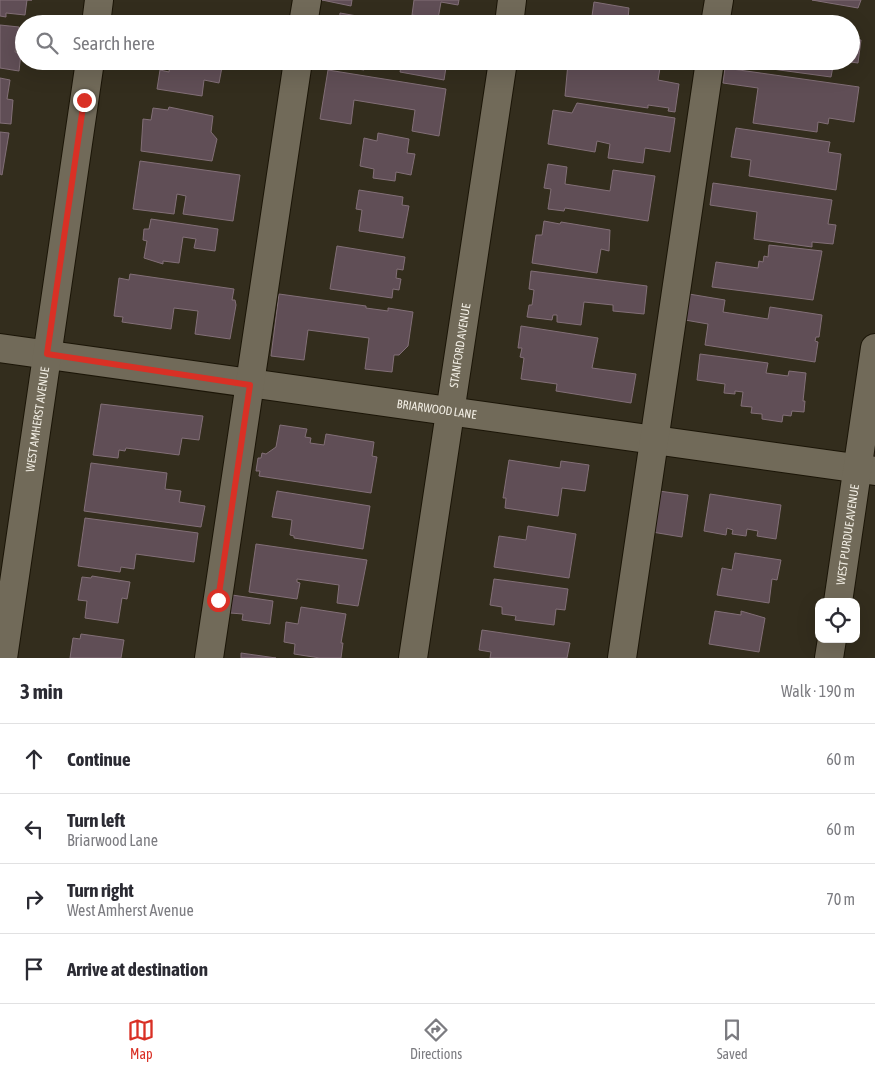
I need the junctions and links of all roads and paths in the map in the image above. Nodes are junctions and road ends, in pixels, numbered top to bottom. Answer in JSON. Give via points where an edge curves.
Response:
{"nodes":[{"id":1,"x":99,"y":0,"type":"edge"},
{"id":2,"x":307,"y":0,"type":"edge"},
{"id":3,"x":512,"y":0,"type":"edge"},
{"id":4,"x":719,"y":0,"type":"edge"},
{"id":5,"x":97,"y":15,"type":"edge"},
{"id":6,"x":304,"y":15,"type":"edge"},
{"id":7,"x":510,"y":15,"type":"edge"},
{"id":8,"x":716,"y":15,"type":"edge"},
{"id":9,"x":89,"y":70,"type":"edge"},
{"id":10,"x":297,"y":70,"type":"edge"},
{"id":11,"x":502,"y":70,"type":"edge"},
{"id":12,"x":709,"y":70,"type":"edge"},
{"id":13,"x":0,"y":348,"type":"edge"},
{"id":14,"x":875,"y":348,"type":"edge"},
{"id":15,"x":47,"y":354,"type":"junction"},
{"id":16,"x":250,"y":385,"type":"junction"},
{"id":17,"x":452,"y":413,"type":"junction"},
{"id":18,"x":654,"y":441,"type":"junction"},
{"id":19,"x":866,"y":470,"type":"edge"},
{"id":20,"x":839,"y":598,"type":"edge"},
{"id":21,"x":831,"y":643,"type":"edge"},
{"id":22,"x":3,"y":658,"type":"edge"},
{"id":23,"x":209,"y":658,"type":"edge"},
{"id":24,"x":414,"y":658,"type":"edge"},
{"id":25,"x":622,"y":658,"type":"edge"},
{"id":26,"x":829,"y":658,"type":"edge"}],
"edges":[{"from":1,"to":5,"type":"street"},
{"from":2,"to":6,"type":"street"},
{"from":3,"to":7,"type":"street"},
{"from":4,"to":8,"type":"street"},
{"from":9,"to":15,"type":"street","name":"WEST AMHERST AVENUE"},
{"from":10,"to":16,"type":"street"},
{"from":11,"to":17,"type":"street","name":"STANFORD AVENUE"},
{"from":12,"to":18,"type":"street"},
{"from":13,"to":15,"type":"street","name":"BRIARWOOD LANE"},
{"from":14,"to":19,"type":"street","name":"WEST PURDUE AVENUE"},
{"from":15,"to":16,"type":"street","name":"BRIARWOOD LANE"},
{"from":15,"to":22,"type":"street","name":"WEST AMHERST AVENUE"},
{"from":16,"to":17,"type":"street","name":"BRIARWOOD LANE"},
{"from":16,"to":23,"type":"street"},
{"from":17,"to":18,"type":"street","name":"BRIARWOOD LANE"},
{"from":17,"to":24,"type":"street","name":"STANFORD AVENUE"},
{"from":18,"to":19,"type":"street","name":"BRIARWOOD LANE"},
{"from":18,"to":25,"type":"street"},
{"from":19,"to":20,"type":"street","name":"WEST PURDUE AVENUE"},
{"from":21,"to":26,"type":"street"}]}
